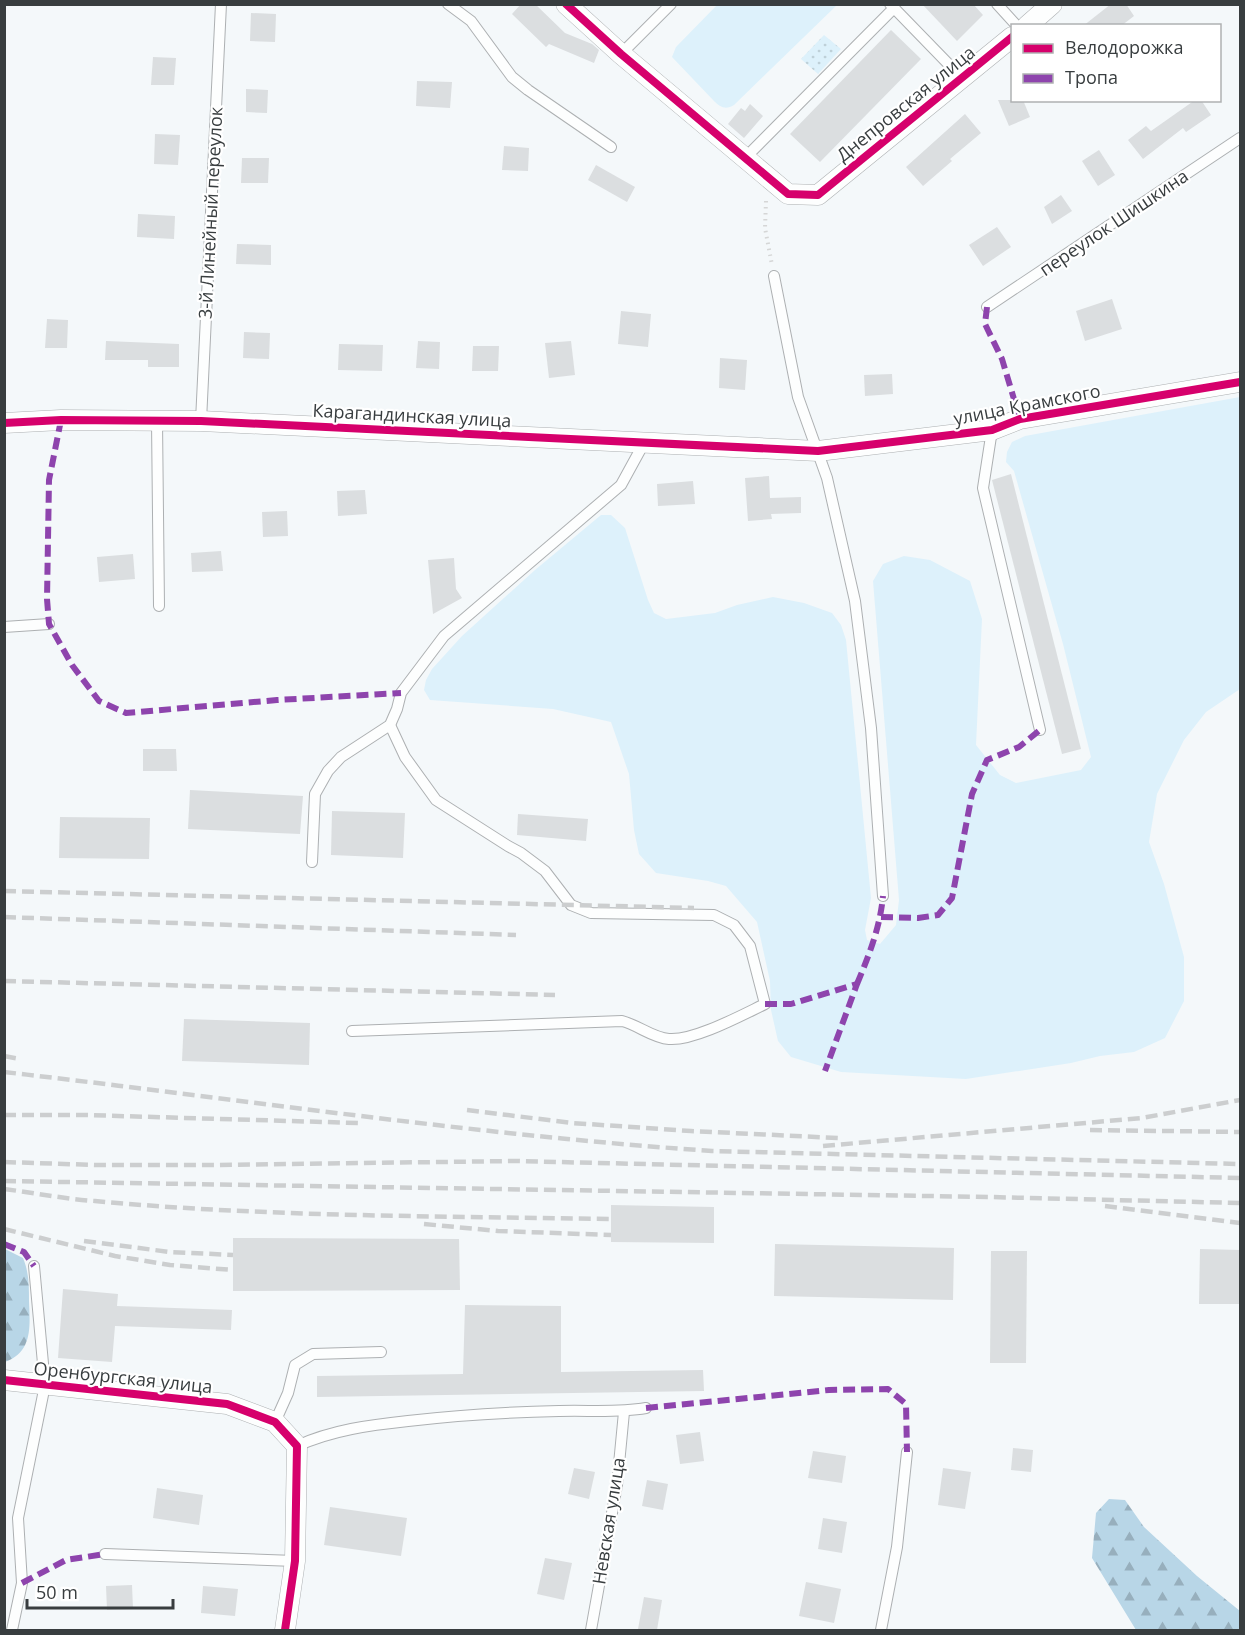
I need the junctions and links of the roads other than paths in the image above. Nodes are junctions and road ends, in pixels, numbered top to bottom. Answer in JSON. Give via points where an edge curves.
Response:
{"nodes":[{"id":1,"x":221,"y":4,"type":"edge"},
{"id":2,"x":448,"y":4,"type":"edge"},
{"id":3,"x":566,"y":4,"type":"edge"},
{"id":4,"x":671,"y":4,"type":"edge"},
{"id":5,"x":997,"y":4,"type":"edge"},
{"id":6,"x":1052,"y":4,"type":"edge"},
{"id":7,"x":892,"y":6,"type":"edge"},
{"id":8,"x":1015,"y":24,"type":"edge"},
{"id":9,"x":1029,"y":24,"type":"edge"},
{"id":10,"x":1011,"y":38,"type":"edge"},
{"id":11,"x":621,"y":54,"type":"junction"},
{"id":12,"x":962,"y":78,"type":"junction"},
{"id":13,"x":1240,"y":138,"type":"edge"},
{"id":14,"x":611,"y":147,"type":"dead end"},
{"id":15,"x":746,"y":159,"type":"junction"},
{"id":16,"x":774,"y":276,"type":"road end"},
{"id":17,"x":987,"y":307,"type":"dead end"},
{"id":18,"x":1240,"y":382,"type":"edge"},
{"id":19,"x":156,"y":421,"type":"junction"},
{"id":20,"x":201,"y":421,"type":"junction"},
{"id":21,"x":4,"y":423,"type":"edge"},
{"id":22,"x":992,"y":430,"type":"junction"},
{"id":23,"x":644,"y":443,"type":"junction"},
{"id":24,"x":818,"y":452,"type":"junction"},
{"id":25,"x":159,"y":606,"type":"dead end"},
{"id":26,"x":49,"y":624,"type":"dead end"},
{"id":27,"x":4,"y":627,"type":"edge"},
{"id":28,"x":390,"y":725,"type":"junction"},
{"id":29,"x":1040,"y":730,"type":"dead end"},
{"id":30,"x":312,"y":862,"type":"dead end"},
{"id":31,"x":883,"y":896,"type":"dead end"},
{"id":32,"x":352,"y":1031,"type":"dead end"},
{"id":33,"x":34,"y":1266,"type":"dead end"},
{"id":34,"x":381,"y":1352,"type":"dead end"},
{"id":35,"x":4,"y":1380,"type":"edge"},
{"id":36,"x":45,"y":1384,"type":"junction"},
{"id":37,"x":646,"y":1408,"type":"dead end"},
{"id":38,"x":624,"y":1412,"type":"junction"},
{"id":39,"x":275,"y":1422,"type":"junction"},
{"id":40,"x":297,"y":1446,"type":"junction"},
{"id":41,"x":908,"y":1452,"type":"dead end"},
{"id":42,"x":105,"y":1554,"type":"dead end"},
{"id":43,"x":295,"y":1561,"type":"junction"},
{"id":44,"x":12,"y":1630,"type":"edge"},
{"id":45,"x":285,"y":1630,"type":"edge"},
{"id":46,"x":591,"y":1630,"type":"edge"},
{"id":47,"x":881,"y":1630,"type":"edge"}],
"edges":[{"from":1,"to":20,"type":"lane","name":"3-й Линейный переулок"},
{"from":2,"to":14,"type":"lane","via":[[471,21],[512,77]]},
{"from":3,"to":11,"type":"street"},
{"from":4,"to":11,"type":"lane"},
{"from":5,"to":8,"type":"lane"},
{"from":6,"to":9,"type":"street"},
{"from":7,"to":12,"type":"lane"},
{"from":7,"to":15,"type":"lane"},
{"from":10,"to":12,"type":"street","name":"Днепровская улица"},
{"from":11,"to":15,"type":"street"},
{"from":12,"to":15,"type":"street","name":"Днепровская улица","via":[[818,195],[788,194]]},
{"from":13,"to":17,"type":"lane","name":"переулок Шишкина"},
{"from":16,"to":24,"type":"lane","via":[[798,398]]},
{"from":18,"to":22,"type":"street","name":"улица Крамского","via":[[1020,419]]},
{"from":19,"to":20,"type":"street","name":"Карагандинская улица"},
{"from":19,"to":21,"type":"street","name":"Карагандинская улица"},
{"from":19,"to":25,"type":"lane"},
{"from":20,"to":23,"type":"street","name":"Карагандинская улица"},
{"from":22,"to":24,"type":"street","name":"улица Крамского"},
{"from":22,"to":29,"type":"lane","via":[[983,488]]},
{"from":23,"to":24,"type":"street","name":"Карагандинская улица"},
{"from":23,"to":28,"type":"lane","via":[[621,485],[444,636],[400,693]]},
{"from":24,"to":31,"type":"lane","via":[[855,600],[871,728]]},
{"from":26,"to":27,"type":"lane"},
{"from":28,"to":30,"type":"lane","via":[[341,757],[328,771],[315,794]]},
{"from":28,"to":32,"type":"lane","via":[[405,757],[436,800],[545,871],[571,905],[591,913],[714,915],[734,925],[750,946],[765,1004],[728,1023],[670,1039],[622,1021]]},
{"from":33,"to":36,"type":"lane"},
{"from":34,"to":39,"type":"lane","via":[[314,1354],[295,1365]]},
{"from":35,"to":36,"type":"street","name":"Оренбургская улица"},
{"from":36,"to":39,"type":"street","name":"Оренбургская улица","via":[[226,1404]]},
{"from":36,"to":44,"type":"lane","via":[[18,1518],[22,1583]]},
{"from":37,"to":38,"type":"lane"},
{"from":38,"to":40,"type":"lane","via":[[454,1415],[358,1427]]},
{"from":38,"to":46,"type":"lane","name":"Невская улица","via":[[617,1485]]},
{"from":39,"to":40,"type":"street","name":"Оренбургская улица"},
{"from":40,"to":43,"type":"street"},
{"from":41,"to":47,"type":"lane","via":[[897,1547]]},
{"from":42,"to":43,"type":"lane"},
{"from":43,"to":45,"type":"street"}]}
